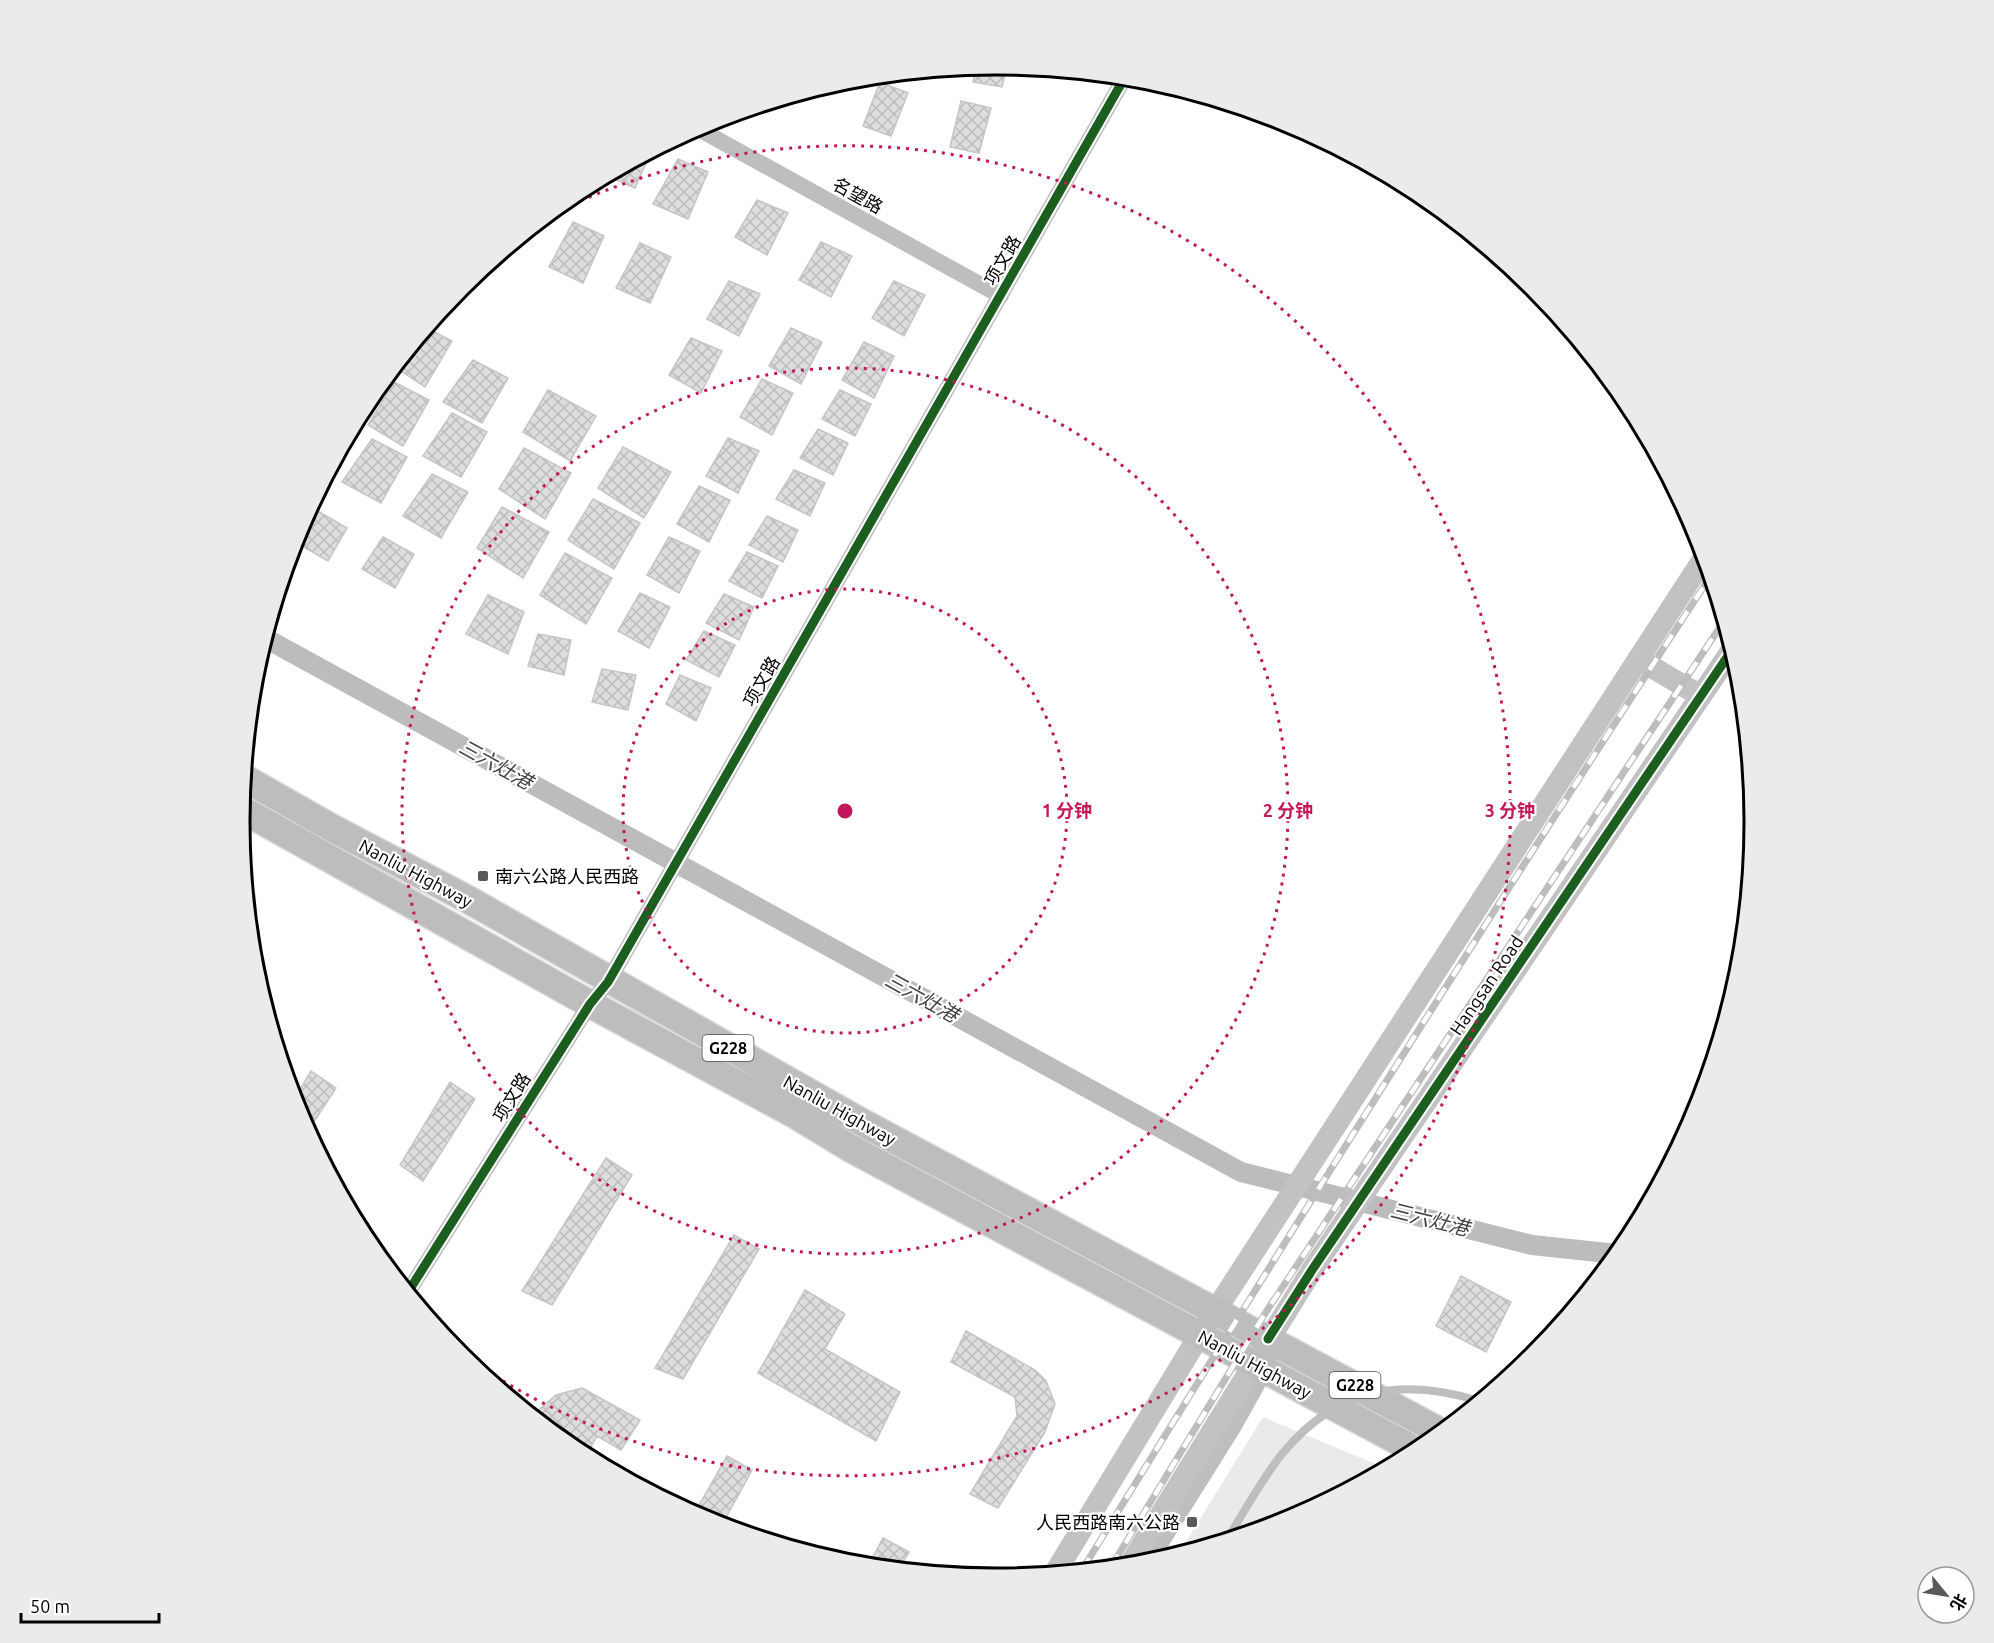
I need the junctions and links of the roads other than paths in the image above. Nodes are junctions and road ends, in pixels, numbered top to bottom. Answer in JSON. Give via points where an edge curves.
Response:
{"nodes":[{"id":1,"x":1120,"y":85,"type":"edge"},
{"id":2,"x":707,"y":134,"type":"edge"},
{"id":3,"x":1000,"y":296,"type":"junction"},
{"id":4,"x":1698,"y":567,"type":"edge"},
{"id":5,"x":1638,"y":659,"type":"junction"},
{"id":6,"x":1725,"y":660,"type":"edge"},
{"id":7,"x":1701,"y":696,"type":"junction"},
{"id":8,"x":252,"y":782,"type":"edge"},
{"id":9,"x":250,"y":814,"type":"edge"},
{"id":10,"x":608,"y":982,"type":"junction"},
{"id":11,"x":590,"y":1004,"type":"junction"},
{"id":12,"x":412,"y":1285,"type":"edge"},
{"id":13,"x":1216,"y":1311,"type":"junction"},
{"id":14,"x":1199,"y":1336,"type":"junction"},
{"id":15,"x":1268,"y":1339,"type":"junction"},
{"id":16,"x":1259,"y":1366,"type":"junction"},
{"id":17,"x":1470,"y":1398,"type":"edge"},
{"id":18,"x":1432,"y":1427,"type":"edge"},
{"id":19,"x":1407,"y":1445,"type":"edge"},
{"id":20,"x":1233,"y":1529,"type":"edge"},
{"id":21,"x":1152,"y":1552,"type":"edge"},
{"id":22,"x":1136,"y":1555,"type":"edge"},
{"id":23,"x":1058,"y":1565,"type":"edge"}],
"edges":[{"from":1,"to":3,"type":"street","name":"项文路"},
{"from":2,"to":3,"type":"street","name":"名望路"},
{"from":3,"to":10,"type":"street","name":"项文路"},
{"from":4,"to":5,"type":"main road"},
{"from":5,"to":7,"type":"main road"},
{"from":5,"to":13,"type":"main road"},
{"from":6,"to":7,"type":"main road","name":"Hangsan Road"},
{"from":7,"to":15,"type":"main road","name":"Hangsan Road"},
{"from":8,"to":10,"type":"highway","name":"Nanliu Highway","number":"G228","via":[[467,899]]},
{"from":9,"to":11,"type":"highway","name":"Nanliu Highway","number":"G228"},
{"from":10,"to":11,"type":"street","name":"项文路"},
{"from":10,"to":13,"type":"highway","name":"Nanliu Highway","number":"G228"},
{"from":11,"to":12,"type":"street","name":"项文路"},
{"from":11,"to":14,"type":"highway","name":"Nanliu Highway","number":"G228"},
{"from":13,"to":14,"type":"main road"},
{"from":13,"to":15,"type":"highway","name":"Nanliu Highway"},
{"from":14,"to":16,"type":"highway","name":"Nanliu Highway"},
{"from":14,"to":23,"type":"main road"},
{"from":15,"to":16,"type":"main road","name":"Hangsan Road"},
{"from":15,"to":18,"type":"highway","name":"Nanliu Highway","number":"G228"},
{"from":16,"to":19,"type":"highway","name":"Nanliu Highway","number":"G228"},
{"from":16,"to":21,"type":"street"},
{"from":16,"to":22,"type":"main road","name":"Hangsan Road"},
{"from":17,"to":20,"type":"lane","bridge":true,"via":[[1447,1391],[1404,1387],[1352,1399],[1313,1422],[1282,1455]]}]}
